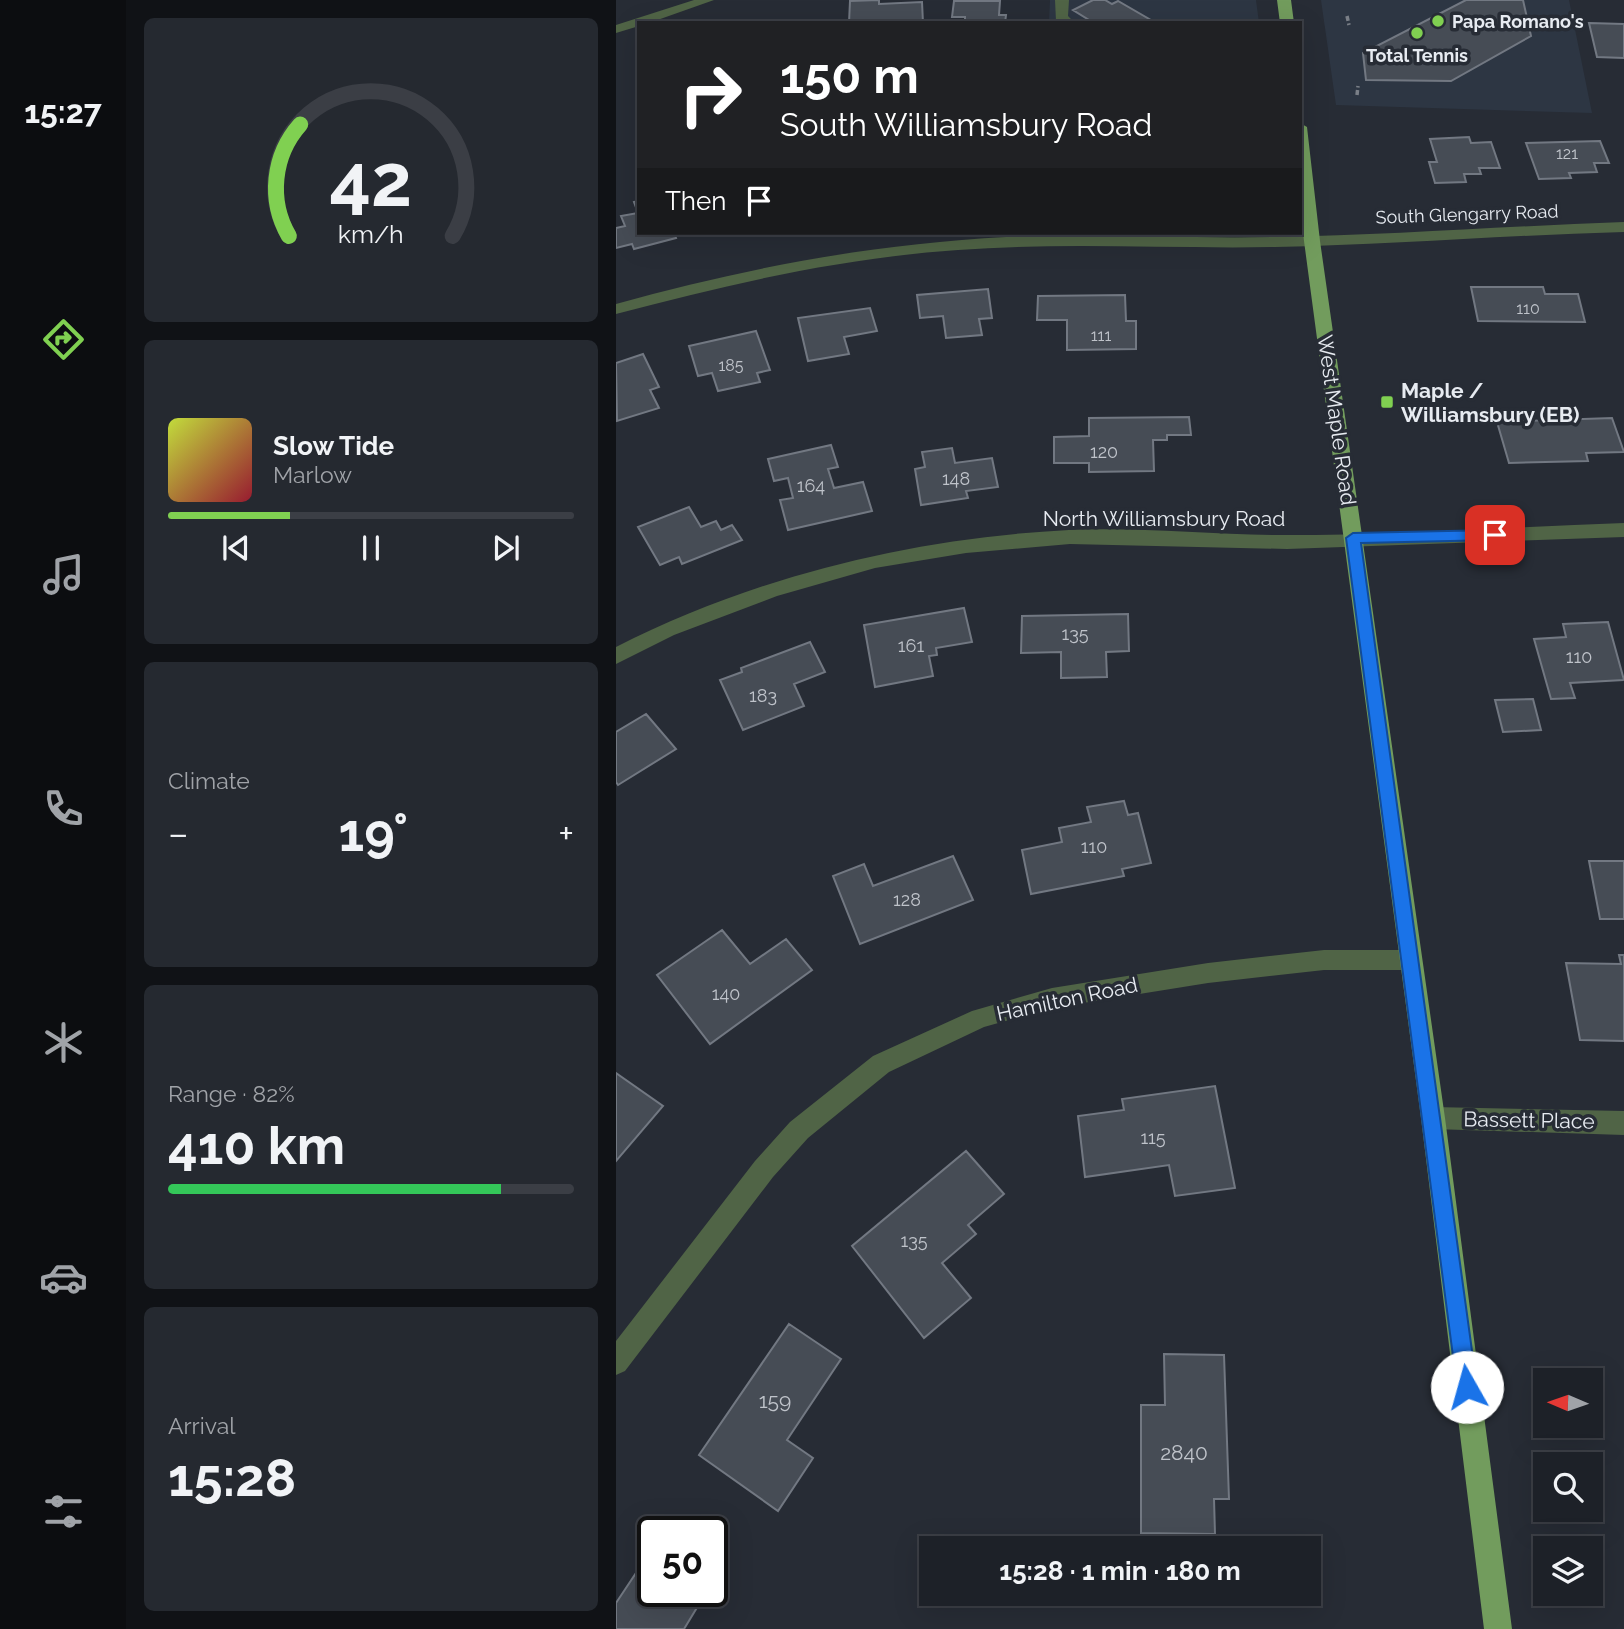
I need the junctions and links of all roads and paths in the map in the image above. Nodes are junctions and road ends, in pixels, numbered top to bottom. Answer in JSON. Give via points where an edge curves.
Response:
{"nodes":[{"id":1,"x":707,"y":0,"type":"edge"},
{"id":2,"x":1062,"y":0,"type":"edge"},
{"id":3,"x":1284,"y":0,"type":"edge"},
{"id":4,"x":1347,"y":16,"type":"dead end"},
{"id":5,"x":641,"y":21,"type":"edge"},
{"id":6,"x":1066,"y":21,"type":"edge"},
{"id":7,"x":1287,"y":21,"type":"edge"},
{"id":8,"x":637,"y":22,"type":"edge"},
{"id":9,"x":1349,"y":25,"type":"dead end"},
{"id":10,"x":616,"y":29,"type":"edge"},
{"id":11,"x":1358,"y":86,"type":"dead end"},
{"id":12,"x":1357,"y":95,"type":"dead end"},
{"id":13,"x":1302,"y":146,"type":"edge"},
{"id":14,"x":1624,"y":228,"type":"edge"},
{"id":15,"x":1312,"y":241,"type":"junction"},
{"id":16,"x":616,"y":309,"type":"edge"},
{"id":17,"x":1624,"y":530,"type":"edge"},
{"id":18,"x":1353,"y":538,"type":"junction"},
{"id":19,"x":616,"y":656,"type":"edge"},
{"id":20,"x":1411,"y":960,"type":"junction"},
{"id":21,"x":1433,"y":1118,"type":"junction"},
{"id":22,"x":1624,"y":1123,"type":"edge"},
{"id":23,"x":616,"y":1362,"type":"edge"},
{"id":24,"x":1498,"y":1629,"type":"edge"}],
"edges":[{"from":1,"to":5,"type":"street"},
{"from":2,"to":6,"type":"street","via":[[1061,18]]},
{"from":3,"to":7,"type":"main road"},
{"from":4,"to":9,"type":"path"},
{"from":8,"to":10,"type":"street"},
{"from":11,"to":12,"type":"path"},
{"from":13,"to":15,"type":"main road","name":"West Maple Road"},
{"from":14,"to":15,"type":"street","name":"South Glengarry Road"},
{"from":15,"to":16,"type":"street","name":"South Glengarry Road","via":[[1007,242],[924,247],[792,267]]},
{"from":15,"to":18,"type":"main road","name":"West Maple Road"},
{"from":17,"to":18,"type":"street","name":"North Williamsbury Road"},
{"from":18,"to":19,"type":"street","name":"North Williamsbury Road","via":[[1287,542],[1070,537],[966,546],[874,561],[772,590],[667,630]]},
{"from":18,"to":20,"type":"main road","name":"West Maple Road"},
{"from":20,"to":21,"type":"main road","name":"West Maple Road"},
{"from":20,"to":23,"type":"street","name":"Hamilton Road","via":[[1324,960],[1052,998],[981,1018],[881,1063],[799,1130]]},
{"from":21,"to":22,"type":"street","name":"Bassett Place"},
{"from":21,"to":24,"type":"main road","name":"West Maple Road"}]}
